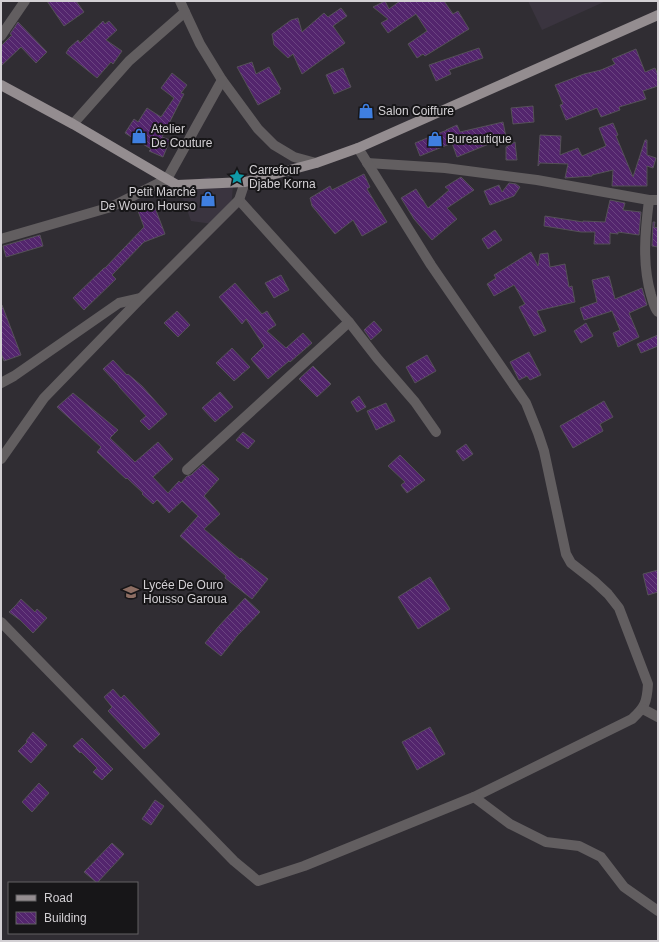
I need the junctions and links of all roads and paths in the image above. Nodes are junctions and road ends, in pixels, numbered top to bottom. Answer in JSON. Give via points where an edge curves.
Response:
{"nodes":[{"id":1,"x":26,"y":1,"type":"edge"},
{"id":2,"x":180,"y":1,"type":"edge"},
{"id":3,"x":185,"y":12,"type":"junction"},
{"id":4,"x":658,"y":15,"type":"edge"},
{"id":5,"x":1,"y":36,"type":"edge"},
{"id":6,"x":222,"y":80,"type":"junction"},
{"id":7,"x":1,"y":84,"type":"edge"},
{"id":8,"x":73,"y":124,"type":"junction"},
{"id":9,"x":358,"y":148,"type":"junction"},
{"id":10,"x":316,"y":163,"type":"junction"},
{"id":11,"x":367,"y":163,"type":"junction"},
{"id":12,"x":167,"y":179,"type":"junction"},
{"id":13,"x":245,"y":182,"type":"junction"},
{"id":14,"x":239,"y":200,"type":"junction"},
{"id":15,"x":654,"y":200,"type":"edge"},
{"id":16,"x":1,"y":239,"type":"edge"},
{"id":17,"x":141,"y":298,"type":"junction"},
{"id":18,"x":658,"y":312,"type":"edge"},
{"id":19,"x":349,"y":322,"type":"junction"},
{"id":20,"x":1,"y":383,"type":"edge"},
{"id":21,"x":436,"y":432,"type":"dead end"},
{"id":22,"x":1,"y":459,"type":"edge"},
{"id":23,"x":187,"y":470,"type":"dead end"},
{"id":24,"x":1,"y":622,"type":"edge"},
{"id":25,"x":643,"y":709,"type":"junction"},
{"id":26,"x":658,"y":717,"type":"edge"},
{"id":27,"x":474,"y":798,"type":"junction"},
{"id":28,"x":658,"y":911,"type":"edge"}],
"edges":[{"from":1,"to":5,"type":"street"},
{"from":2,"to":3,"type":"street"},
{"from":3,"to":6,"type":"street","via":[[200,44]]},
{"from":3,"to":8,"type":"street","via":[[129,61]]},
{"from":4,"to":9,"type":"main road"},
{"from":6,"to":10,"type":"street","via":[[258,129],[274,145],[294,157]]},
{"from":6,"to":12,"type":"street"},
{"from":7,"to":8,"type":"main road"},
{"from":8,"to":12,"type":"main road"},
{"from":9,"to":10,"type":"main road"},
{"from":9,"to":11,"type":"street"},
{"from":10,"to":13,"type":"main road"},
{"from":11,"to":15,"type":"street","via":[[445,168],[537,180]]},
{"from":11,"to":25,"type":"street","via":[[431,265],[526,403],[544,452],[566,554],[570,563],[594,581],[619,608],[648,684]]},
{"from":12,"to":13,"type":"main road","via":[[177,185]]},
{"from":12,"to":16,"type":"street","via":[[111,208]]},
{"from":13,"to":14,"type":"street"},
{"from":14,"to":17,"type":"street"},
{"from":14,"to":19,"type":"street"},
{"from":15,"to":18,"type":"street","via":[[645,239],[645,258],[650,292]]},
{"from":17,"to":20,"type":"street","via":[[119,303]]},
{"from":17,"to":22,"type":"street","via":[[44,398]]},
{"from":19,"to":21,"type":"street"},
{"from":19,"to":23,"type":"street"},
{"from":24,"to":27,"type":"street","via":[[234,861],[258,881],[304,866]]},
{"from":25,"to":26,"type":"street"},
{"from":25,"to":27,"type":"street","via":[[632,719]]},
{"from":27,"to":28,"type":"street","via":[[510,824],[546,842],[579,846],[602,857],[624,887]]}]}
